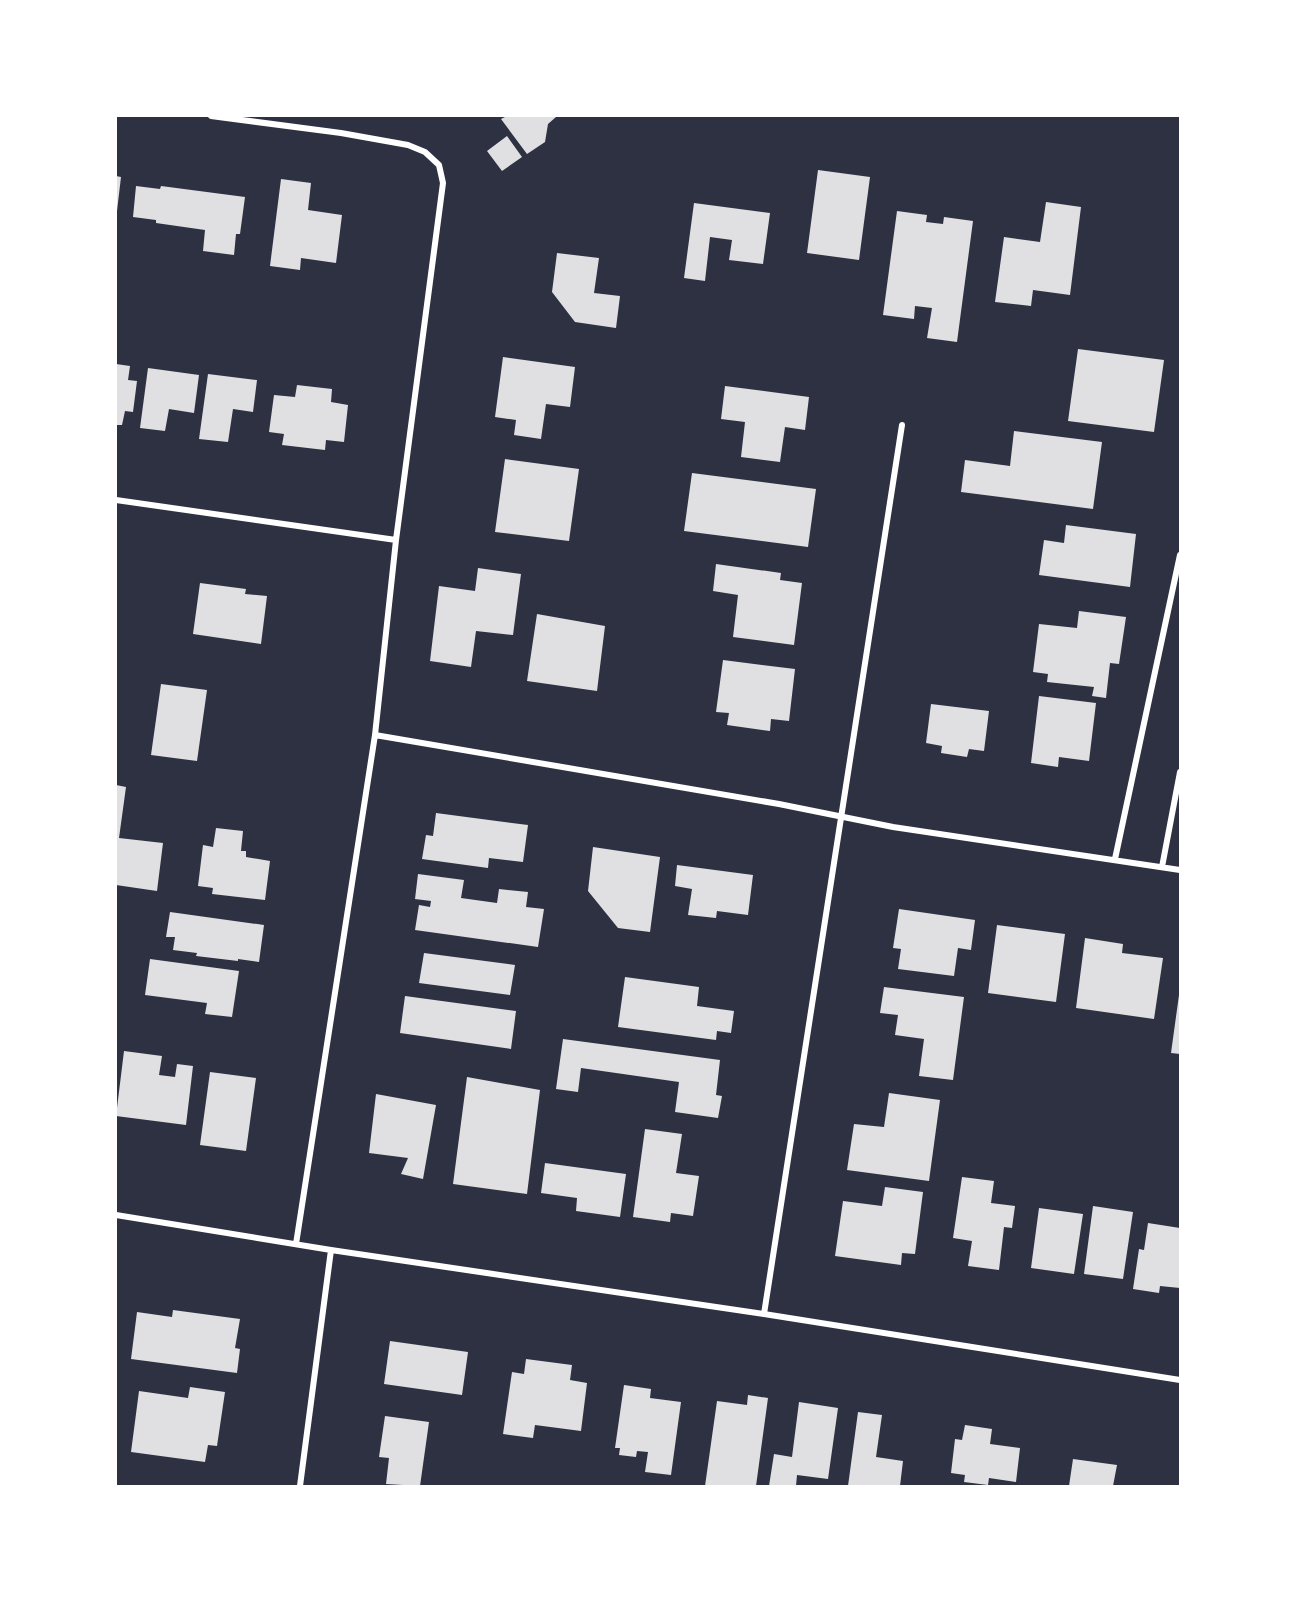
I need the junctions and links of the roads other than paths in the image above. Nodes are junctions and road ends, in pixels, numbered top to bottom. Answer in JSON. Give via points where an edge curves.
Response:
{"nodes":[{"id":1,"x":211,"y":116,"type":"edge"},
{"id":2,"x":902,"y":425,"type":"dead end"},
{"id":3,"x":116,"y":500,"type":"edge"},
{"id":4,"x":396,"y":540,"type":"junction"},
{"id":5,"x":1180,"y":555,"type":"edge"},
{"id":6,"x":375,"y":735,"type":"junction"},
{"id":7,"x":1180,"y":772,"type":"edge"},
{"id":8,"x":841,"y":816,"type":"junction"},
{"id":9,"x":1115,"y":859,"type":"junction"},
{"id":10,"x":1162,"y":867,"type":"junction"},
{"id":11,"x":1180,"y":870,"type":"edge"},
{"id":12,"x":116,"y":1215,"type":"edge"},
{"id":13,"x":296,"y":1244,"type":"junction"},
{"id":14,"x":331,"y":1250,"type":"junction"},
{"id":15,"x":764,"y":1314,"type":"junction"},
{"id":16,"x":1180,"y":1380,"type":"edge"},
{"id":17,"x":300,"y":1486,"type":"edge"}],
"edges":[{"from":1,"to":4,"type":"street","via":[[408,145],[425,152],[439,165],[442,183]]},
{"from":2,"to":8,"type":"street"},
{"from":3,"to":4,"type":"street"},
{"from":4,"to":6,"type":"street"},
{"from":5,"to":9,"type":"street"},
{"from":6,"to":8,"type":"street"},
{"from":6,"to":13,"type":"street"},
{"from":7,"to":10,"type":"street"},
{"from":8,"to":9,"type":"street"},
{"from":8,"to":15,"type":"street"},
{"from":9,"to":10,"type":"street"},
{"from":10,"to":11,"type":"street"},
{"from":12,"to":13,"type":"street"},
{"from":13,"to":14,"type":"street"},
{"from":14,"to":15,"type":"street"},
{"from":14,"to":17,"type":"street"},
{"from":15,"to":16,"type":"street"}]}
